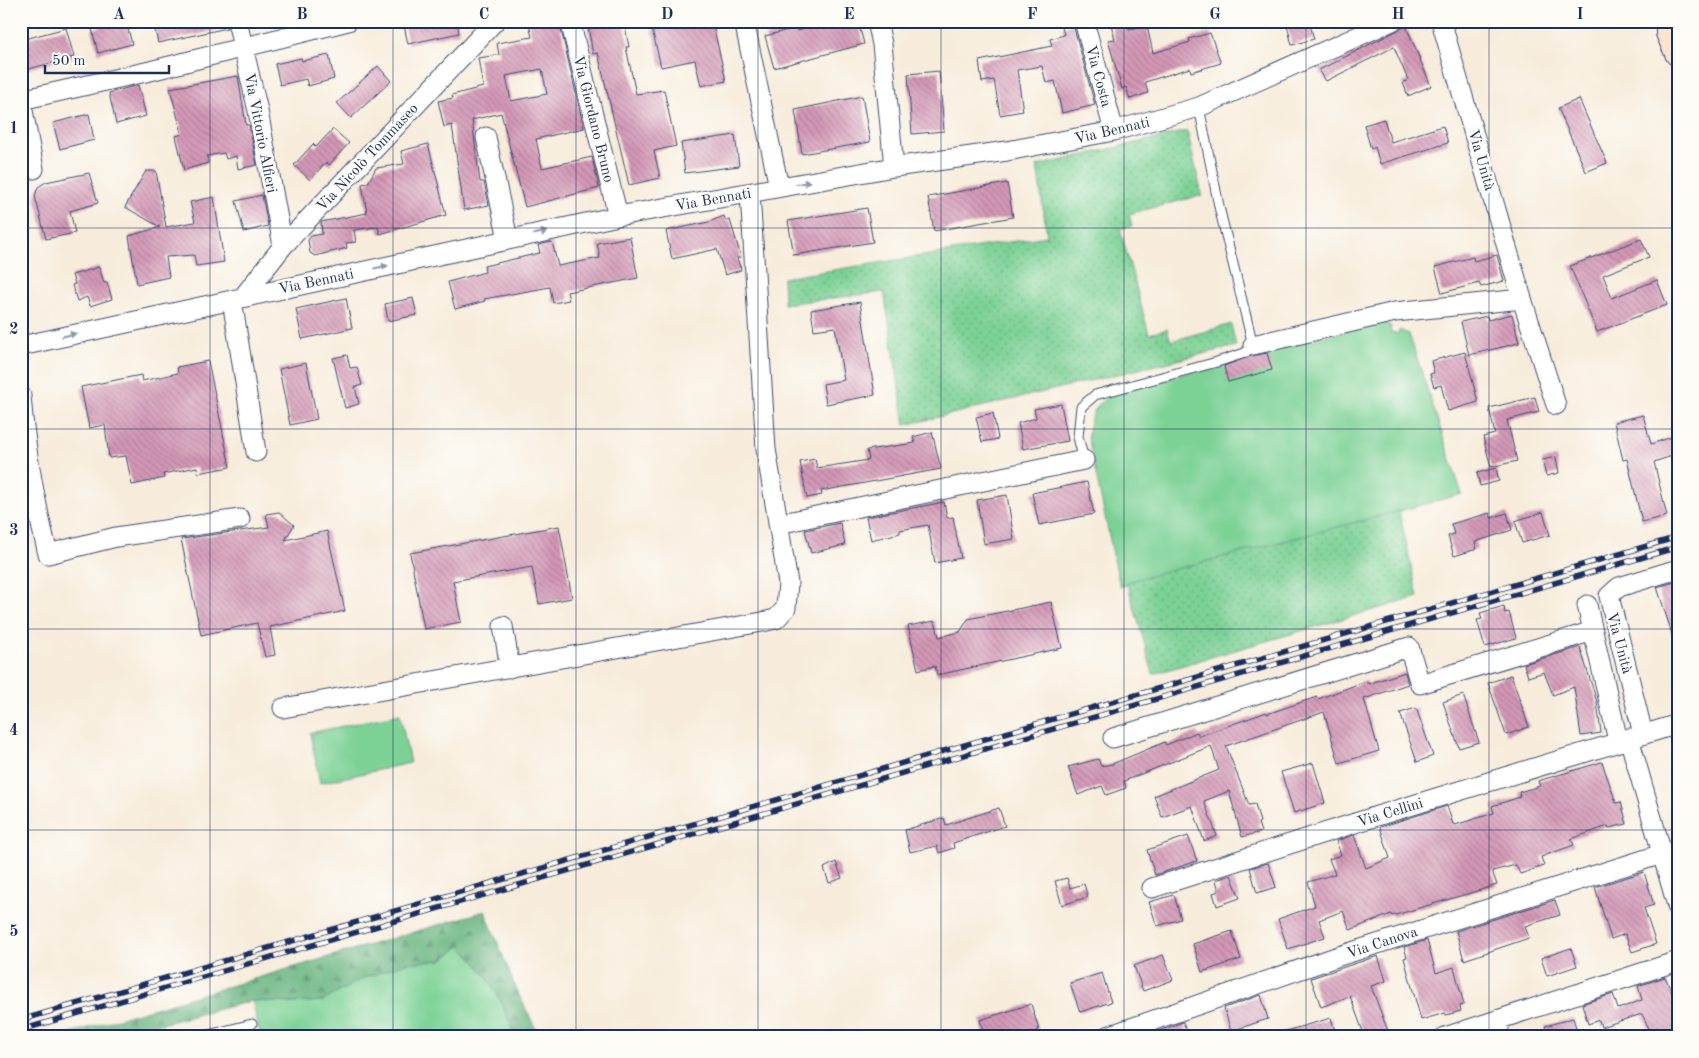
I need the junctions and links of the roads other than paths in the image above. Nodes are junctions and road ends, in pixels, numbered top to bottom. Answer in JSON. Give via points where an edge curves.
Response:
{"nodes":[{"id":1,"x":237,"y":21,"type":"edge"},
{"id":2,"x":348,"y":21,"type":"edge"},
{"id":3,"x":495,"y":21,"type":"edge"},
{"id":4,"x":570,"y":21,"type":"edge"},
{"id":5,"x":744,"y":21,"type":"edge"},
{"id":6,"x":876,"y":21,"type":"edge"},
{"id":7,"x":1084,"y":21,"type":"edge"},
{"id":8,"x":1392,"y":21,"type":"edge"},
{"id":9,"x":1441,"y":21,"type":"edge"},
{"id":10,"x":1669,"y":21,"type":"edge"},
{"id":11,"x":243,"y":48,"type":"junction"},
{"id":12,"x":1678,"y":53,"type":"edge"},
{"id":13,"x":21,"y":100,"type":"edge"},
{"id":14,"x":1199,"y":107,"type":"junction"},
{"id":15,"x":1114,"y":131,"type":"junction"},
{"id":16,"x":486,"y":138,"type":"dead end"},
{"id":17,"x":894,"y":167,"type":"junction"},
{"id":18,"x":34,"y":169,"type":"dead end"},
{"id":19,"x":779,"y":186,"type":"junction"},
{"id":20,"x":750,"y":193,"type":"junction"},
{"id":21,"x":618,"y":216,"type":"junction"},
{"id":22,"x":508,"y":240,"type":"junction"},
{"id":23,"x":283,"y":246,"type":"junction"},
{"id":24,"x":238,"y":298,"type":"junction"},
{"id":25,"x":1522,"y":299,"type":"junction"},
{"id":26,"x":1253,"y":345,"type":"junction"},
{"id":27,"x":21,"y":346,"type":"edge"},
{"id":28,"x":21,"y":396,"type":"edge"},
{"id":29,"x":1556,"y":404,"type":"dead end"},
{"id":30,"x":256,"y":452,"type":"dead end"},
{"id":31,"x":1084,"y":460,"type":"joint"},
{"id":32,"x":240,"y":519,"type":"dead end"},
{"id":33,"x":778,"y":524,"type":"junction"},
{"id":34,"x":1678,"y":570,"type":"edge"},
{"id":35,"x":1587,"y":605,"type":"dead end"},
{"id":36,"x":503,"y":626,"type":"dead end"},
{"id":37,"x":1594,"y":630,"type":"junction"},
{"id":38,"x":510,"y":668,"type":"junction"},
{"id":39,"x":283,"y":708,"type":"dead end"},
{"id":40,"x":1678,"y":724,"type":"edge"},
{"id":41,"x":1113,"y":738,"type":"dead end"},
{"id":42,"x":1630,"y":738,"type":"junction"},
{"id":43,"x":1662,"y":854,"type":"junction"},
{"id":44,"x":1152,"y":888,"type":"dead end"},
{"id":45,"x":1678,"y":908,"type":"edge"},
{"id":46,"x":1678,"y":961,"type":"edge"},
{"id":47,"x":252,"y":1024,"type":"dead end"},
{"id":48,"x":1499,"y":1028,"type":"edge"},
{"id":49,"x":200,"y":1037,"type":"edge"},
{"id":50,"x":1105,"y":1037,"type":"edge"},
{"id":51,"x":1446,"y":1037,"type":"edge"}],
"edges":[{"from":1,"to":11,"type":"street","name":"Via Vittorio Alfieri"},
{"from":2,"to":11,"type":"street"},
{"from":3,"to":23,"type":"street","name":"Via Nicolò Tommaseo"},
{"from":4,"to":21,"type":"street","name":"Via Giordano Bruno"},
{"from":5,"to":19,"type":"street"},
{"from":6,"to":17,"type":"street","via":[[882,44]]},
{"from":7,"to":15,"type":"street","name":"Via Costa"},
{"from":8,"to":14,"type":"street","name":"Via Bennati"},
{"from":9,"to":25,"type":"street","name":"Via Unità"},
{"from":10,"to":12,"type":"main road","via":[[1669,33]]},
{"from":11,"to":13,"type":"street"},
{"from":11,"to":23,"type":"street","name":"Via Vittorio Alfieri"},
{"from":13,"to":18,"type":"street"},
{"from":14,"to":15,"type":"street","name":"Via Bennati"},
{"from":14,"to":26,"type":"lane","via":[[1220,211]]},
{"from":15,"to":17,"type":"street","name":"Via Bennati"},
{"from":16,"to":22,"type":"street"},
{"from":19,"to":17,"type":"street","name":"Via Bennati","one_way":true},
{"from":19,"to":20,"type":"street","name":"Via Bennati"},
{"from":20,"to":21,"type":"street","name":"Via Bennati"},
{"from":20,"to":33,"type":"street","via":[[766,450]]},
{"from":22,"to":21,"type":"street","name":"Via Bennati","one_way":true},
{"from":24,"to":22,"type":"street","name":"Via Bennati","one_way":true},
{"from":23,"to":24,"type":"street","name":"Via Nicolò Tommaseo"},
{"from":27,"to":24,"type":"street","name":"Via Bennati","one_way":true},
{"from":24,"to":30,"type":"street"},
{"from":25,"to":26,"type":"street","via":[[1395,312]]},
{"from":25,"to":29,"type":"street","name":"Via Unità"},
{"from":26,"to":31,"type":"lane","via":[[1245,352],[1217,362],[1096,395],[1081,407],[1078,437]]},
{"from":28,"to":32,"type":"street","via":[[36,504],[48,554],[116,537]]},
{"from":31,"to":33,"type":"street"},
{"from":33,"to":38,"type":"street","via":[[788,600],[786,608],[776,619]]},
{"from":34,"to":42,"type":"street","name":"Via Unità","via":[[1619,586],[1609,596]]},
{"from":35,"to":37,"type":"street","name":"Via Unità"},
{"from":36,"to":38,"type":"street"},
{"from":37,"to":41,"type":"street","via":[[1420,684],[1409,647]]},
{"from":37,"to":42,"type":"street","name":"Via Unità"},
{"from":38,"to":39,"type":"street"},
{"from":40,"to":42,"type":"street","name":"Via Cellini"},
{"from":42,"to":43,"type":"street","name":"Via Unità"},
{"from":42,"to":44,"type":"street","name":"Via Cellini"},
{"from":43,"to":45,"type":"street","name":"Via Unità"},
{"from":43,"to":50,"type":"street","name":"Via Canova","via":[[1336,957]]},
{"from":46,"to":48,"type":"street"},
{"from":47,"to":49,"type":"lane"},
{"from":48,"to":51,"type":"street"}]}
